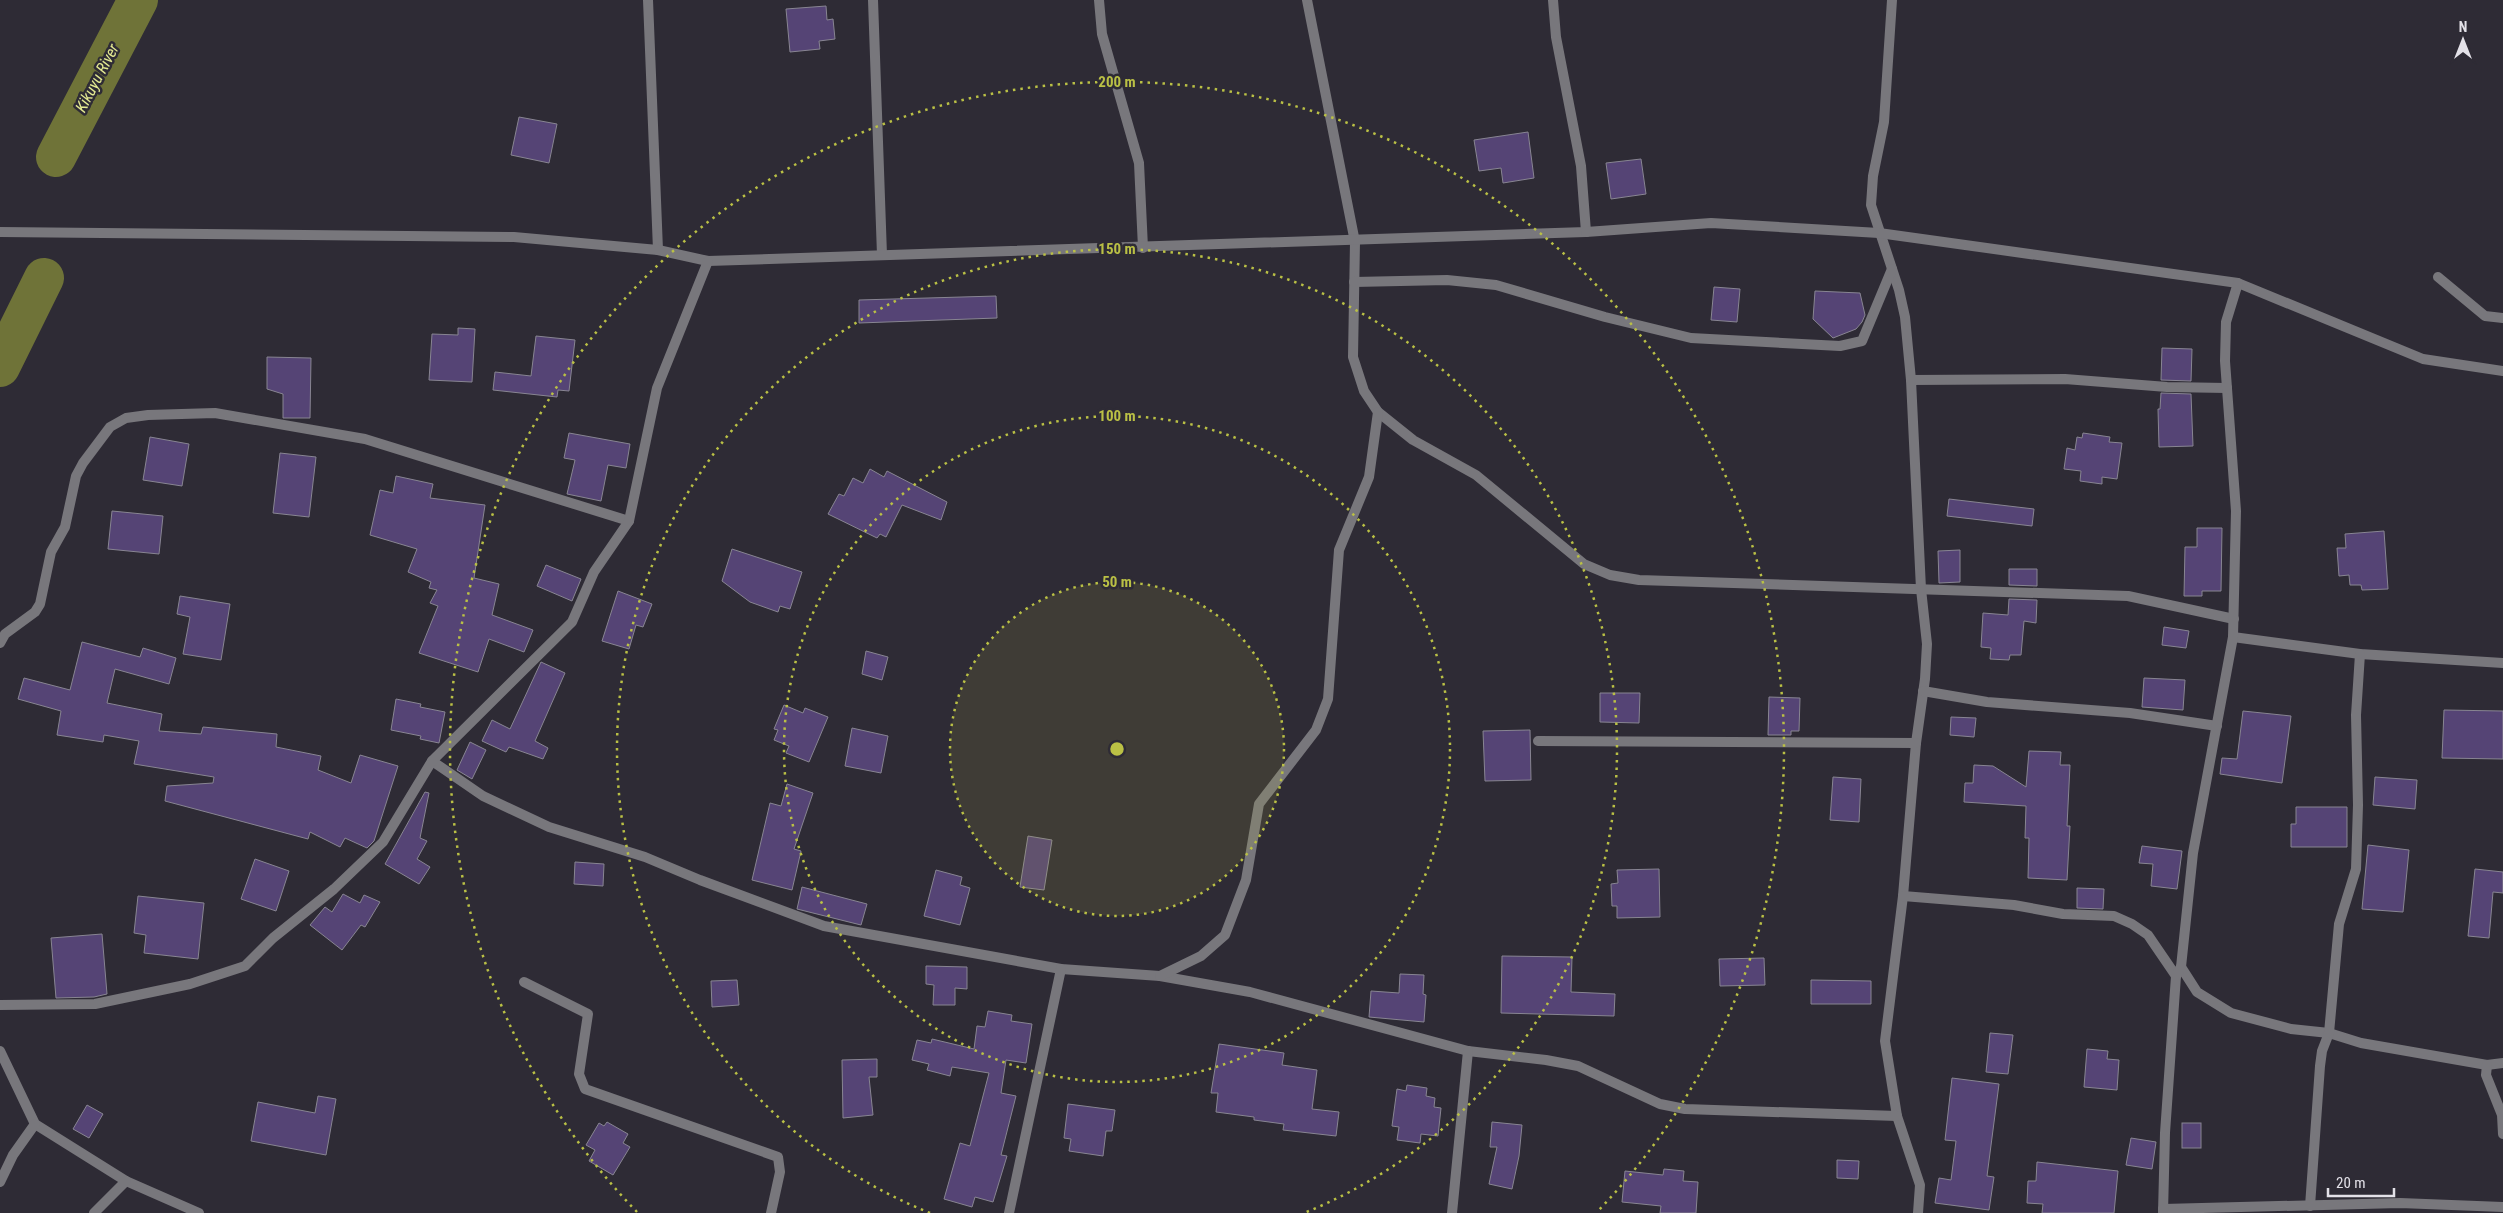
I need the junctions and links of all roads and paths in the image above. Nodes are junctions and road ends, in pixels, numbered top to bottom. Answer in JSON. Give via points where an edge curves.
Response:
{"nodes":[{"id":1,"x":648,"y":0,"type":"edge"},
{"id":2,"x":873,"y":0,"type":"edge"},
{"id":3,"x":1099,"y":0,"type":"edge"},
{"id":4,"x":1306,"y":0,"type":"edge"},
{"id":5,"x":1553,"y":0,"type":"edge"},
{"id":6,"x":1892,"y":0,"type":"edge"},
{"id":7,"x":0,"y":232,"type":"edge"},
{"id":8,"x":1586,"y":232,"type":"junction"},
{"id":9,"x":1879,"y":233,"type":"junction"},
{"id":10,"x":1355,"y":242,"type":"junction"},
{"id":11,"x":1143,"y":248,"type":"junction"},
{"id":12,"x":658,"y":250,"type":"junction"},
{"id":13,"x":882,"y":255,"type":"junction"},
{"id":14,"x":708,"y":261,"type":"junction"},
{"id":15,"x":1892,"y":268,"type":"junction"},
{"id":16,"x":2438,"y":277,"type":"dead end"},
{"id":17,"x":1354,"y":282,"type":"junction"},
{"id":18,"x":2238,"y":283,"type":"junction"},
{"id":19,"x":2503,"y":318,"type":"edge"},
{"id":20,"x":2503,"y":371,"type":"edge"},
{"id":21,"x":1911,"y":380,"type":"junction"},
{"id":22,"x":2227,"y":388,"type":"junction"},
{"id":23,"x":1378,"y":412,"type":"junction"},
{"id":24,"x":629,"y":521,"type":"junction"},
{"id":25,"x":1921,"y":589,"type":"junction"},
{"id":26,"x":2234,"y":619,"type":"junction"},
{"id":27,"x":2233,"y":637,"type":"junction"},
{"id":28,"x":0,"y":643,"type":"edge"},
{"id":29,"x":2360,"y":654,"type":"junction"},
{"id":30,"x":2503,"y":662,"type":"edge"},
{"id":31,"x":1924,"y":691,"type":"junction"},
{"id":32,"x":2217,"y":726,"type":"junction"},
{"id":33,"x":1538,"y":741,"type":"dead end"},
{"id":34,"x":1916,"y":743,"type":"junction"},
{"id":35,"x":432,"y":761,"type":"junction"},
{"id":36,"x":1903,"y":896,"type":"junction"},
{"id":37,"x":1061,"y":969,"type":"junction"},
{"id":38,"x":2178,"y":972,"type":"junction"},
{"id":39,"x":1160,"y":976,"type":"junction"},
{"id":40,"x":524,"y":982,"type":"dead end"},
{"id":41,"x":0,"y":1005,"type":"edge"},
{"id":42,"x":2329,"y":1033,"type":"junction"},
{"id":43,"x":0,"y":1051,"type":"edge"},
{"id":44,"x":1468,"y":1051,"type":"junction"},
{"id":45,"x":2503,"y":1062,"type":"edge"},
{"id":46,"x":2487,"y":1066,"type":"junction"},
{"id":47,"x":1896,"y":1116,"type":"junction"},
{"id":48,"x":36,"y":1124,"type":"junction"},
{"id":49,"x":2503,"y":1134,"type":"edge"},
{"id":50,"x":126,"y":1180,"type":"junction"},
{"id":51,"x":0,"y":1182,"type":"edge"},
{"id":52,"x":2310,"y":1206,"type":"junction"},
{"id":53,"x":2503,"y":1207,"type":"edge"},
{"id":54,"x":2163,"y":1211,"type":"edge"},
{"id":55,"x":94,"y":1213,"type":"edge"},
{"id":56,"x":199,"y":1213,"type":"edge"},
{"id":57,"x":771,"y":1213,"type":"edge"},
{"id":58,"x":1008,"y":1213,"type":"edge"},
{"id":59,"x":1452,"y":1213,"type":"edge"},
{"id":60,"x":1918,"y":1213,"type":"edge"}],
"edges":[{"from":1,"to":12,"type":"street"},
{"from":2,"to":13,"type":"street"},
{"from":3,"to":11,"type":"street","via":[[1102,34],[1140,163]]},
{"from":4,"to":10,"type":"street"},
{"from":5,"to":8,"type":"street","via":[[1556,37],[1581,166]]},
{"from":6,"to":9,"type":"street","via":[[1884,122],[1871,190],[1871,205]]},
{"from":7,"to":12,"type":"street","via":[[514,237]]},
{"from":8,"to":9,"type":"street","via":[[1711,223]]},
{"from":8,"to":10,"type":"street"},
{"from":9,"to":15,"type":"street"},
{"from":9,"to":18,"type":"street"},
{"from":10,"to":11,"type":"street"},
{"from":10,"to":17,"type":"street"},
{"from":11,"to":13,"type":"street"},
{"from":12,"to":14,"type":"street"},
{"from":13,"to":14,"type":"street"},
{"from":14,"to":24,"type":"street","via":[[657,388]]},
{"from":15,"to":17,"type":"street","via":[[1862,341],[1840,346],[1691,338],[1496,285],[1447,280]]},
{"from":15,"to":21,"type":"street","via":[[1905,317]]},
{"from":16,"to":19,"type":"street","via":[[2485,316]]},
{"from":17,"to":23,"type":"street","via":[[1353,357],[1364,391]]},
{"from":18,"to":20,"type":"street","via":[[2422,359]]},
{"from":18,"to":22,"type":"street","via":[[2226,322]]},
{"from":21,"to":22,"type":"street","via":[[2065,379]]},
{"from":21,"to":25,"type":"street"},
{"from":22,"to":26,"type":"street","via":[[2236,511]]},
{"from":23,"to":25,"type":"street","via":[[1413,440],[1476,475],[1584,564],[1610,575],[1638,580],[1740,585]]},
{"from":23,"to":39,"type":"street","via":[[1369,477],[1339,550],[1328,698],[1316,730],[1260,804],[1246,880],[1225,934],[1202,956]]},
{"from":24,"to":28,"type":"street","via":[[365,439],[215,414],[126,418],[110,428],[76,476],[65,527],[51,552],[36,612],[5,634]]},
{"from":24,"to":35,"type":"street","via":[[594,572],[572,622]]},
{"from":25,"to":26,"type":"street","via":[[2128,596]]},
{"from":25,"to":31,"type":"street","via":[[1927,644]]},
{"from":26,"to":27,"type":"street"},
{"from":27,"to":29,"type":"street"},
{"from":27,"to":32,"type":"street"},
{"from":29,"to":30,"type":"street"},
{"from":29,"to":42,"type":"street","via":[[2356,715],[2356,869],[2339,924]]},
{"from":31,"to":32,"type":"street","via":[[1987,702],[2130,713]]},
{"from":31,"to":34,"type":"street"},
{"from":32,"to":38,"type":"street","via":[[2193,853]]},
{"from":33,"to":34,"type":"street"},
{"from":34,"to":36,"type":"street"},
{"from":35,"to":37,"type":"street","via":[[483,796],[549,827],[645,857],[824,926]]},
{"from":35,"to":41,"type":"street","via":[[383,842],[334,889],[273,938],[246,966],[190,984],[94,1004]]},
{"from":36,"to":38,"type":"street","via":[[2014,905],[2063,914],[2114,916],[2148,935]]},
{"from":36,"to":47,"type":"street","via":[[1886,1041]]},
{"from":37,"to":39,"type":"street"},
{"from":37,"to":58,"type":"street"},
{"from":38,"to":42,"type":"street","via":[[2197,992],[2231,1013],[2291,1029]]},
{"from":38,"to":54,"type":"street","via":[[2165,1124]]},
{"from":39,"to":44,"type":"street","via":[[1250,992]]},
{"from":40,"to":57,"type":"street","via":[[588,1014],[579,1074],[585,1089],[778,1156],[780,1172]]},
{"from":42,"to":46,"type":"street","via":[[2361,1043]]},
{"from":42,"to":52,"type":"street","via":[[2320,1066]]},
{"from":43,"to":48,"type":"street"},
{"from":44,"to":47,"type":"street","via":[[1578,1066],[1660,1104],[1685,1109]]},
{"from":44,"to":59,"type":"street"},
{"from":45,"to":46,"type":"street"},
{"from":46,"to":49,"type":"street","via":[[2490,1089],[2502,1114]]},
{"from":47,"to":60,"type":"street","via":[[1920,1185]]},
{"from":48,"to":50,"type":"street"},
{"from":48,"to":51,"type":"street","via":[[13,1155]]},
{"from":50,"to":55,"type":"street"},
{"from":50,"to":56,"type":"street"},
{"from":52,"to":53,"type":"street","via":[[2400,1203]]},
{"from":52,"to":54,"type":"street"}]}
